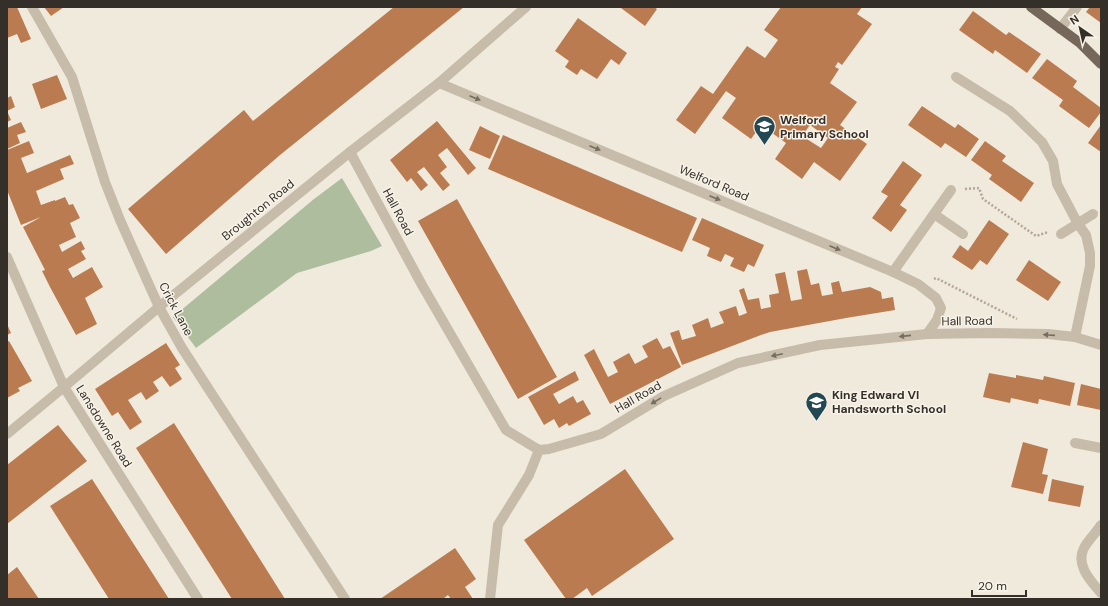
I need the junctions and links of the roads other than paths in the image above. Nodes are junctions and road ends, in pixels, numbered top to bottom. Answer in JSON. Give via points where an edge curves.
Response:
{"nodes":[{"id":1,"x":32,"y":7,"type":"edge"},
{"id":2,"x":526,"y":7,"type":"edge"},
{"id":3,"x":1031,"y":7,"type":"edge"},
{"id":4,"x":1077,"y":7,"type":"edge"},
{"id":5,"x":1060,"y":29,"type":"junction"},
{"id":6,"x":1101,"y":64,"type":"edge"},
{"id":7,"x":956,"y":77,"type":"dead end"},
{"id":8,"x":440,"y":83,"type":"junction"},
{"id":9,"x":350,"y":152,"type":"junction"},
{"id":10,"x":951,"y":190,"type":"road end"},
{"id":11,"x":934,"y":214,"type":"junction"},
{"id":12,"x":1093,"y":214,"type":"dead end"},
{"id":13,"x":1078,"y":224,"type":"junction"},
{"id":14,"x":963,"y":234,"type":"dead end"},
{"id":15,"x":1062,"y":234,"type":"road end"},
{"id":16,"x":7,"y":257,"type":"edge"},
{"id":17,"x":893,"y":272,"type":"junction"},
{"id":18,"x":158,"y":308,"type":"junction"},
{"id":19,"x":927,"y":334,"type":"junction"},
{"id":20,"x":1075,"y":337,"type":"junction"},
{"id":21,"x":1101,"y":345,"type":"edge"},
{"id":22,"x":64,"y":388,"type":"junction"},
{"id":23,"x":7,"y":434,"type":"edge"},
{"id":24,"x":1075,"y":443,"type":"dead end"},
{"id":25,"x":1101,"y":448,"type":"edge"},
{"id":26,"x":540,"y":450,"type":"junction"},
{"id":27,"x":1101,"y":525,"type":"edge"},
{"id":28,"x":1101,"y":593,"type":"edge"},
{"id":29,"x":198,"y":599,"type":"edge"},
{"id":30,"x":345,"y":599,"type":"edge"},
{"id":31,"x":490,"y":599,"type":"edge"}],
"edges":[{"from":1,"to":18,"type":"street","name":"Crick Lane","via":[[72,77],[120,220]]},
{"from":2,"to":8,"type":"street","name":"Broughton Road"},
{"from":3,"to":5,"type":"main road"},
{"from":4,"to":5,"type":"street"},
{"from":5,"to":6,"type":"main road","via":[[1080,43]]},
{"from":7,"to":13,"type":"street","via":[[1010,111],[1042,142],[1053,161],[1057,184]]},
{"from":8,"to":9,"type":"street","name":"Broughton Road"},
{"from":8,"to":17,"type":"street","name":"Welford Road","one_way":true},
{"from":9,"to":18,"type":"street","name":"Broughton Road"},
{"from":9,"to":26,"type":"street","name":"Hall Road","via":[[422,285],[506,430]]},
{"from":10,"to":11,"type":"street"},
{"from":11,"to":14,"type":"street"},
{"from":11,"to":17,"type":"street"},
{"from":12,"to":13,"type":"street"},
{"from":13,"to":15,"type":"street"},
{"from":13,"to":20,"type":"street","via":[[1086,235],[1090,266]]},
{"from":16,"to":22,"type":"street","name":"Lansdowne Road"},
{"from":17,"to":19,"type":"street","name":"Welford Road","via":[[918,284],[936,298],[940,308],[937,320]]},
{"from":18,"to":22,"type":"street","name":"Broughton Road"},
{"from":18,"to":30,"type":"street","name":"Crick Lane"},
{"from":20,"to":19,"type":"street","name":"Hall Road","one_way":true,"via":[[1048,334]]},
{"from":19,"to":26,"type":"street","name":"Hall Road","one_way":true,"via":[[820,345],[738,363],[664,396],[601,434]]},
{"from":20,"to":21,"type":"street","name":"Hall Road"},
{"from":22,"to":23,"type":"street","name":"Broughton Road"},
{"from":22,"to":29,"type":"street","name":"Lansdowne Road"},
{"from":24,"to":25,"type":"street"},
{"from":26,"to":31,"type":"street","via":[[529,475],[498,525]]},
{"from":27,"to":28,"type":"street","via":[[1083,548],[1081,557],[1082,566]]}]}
